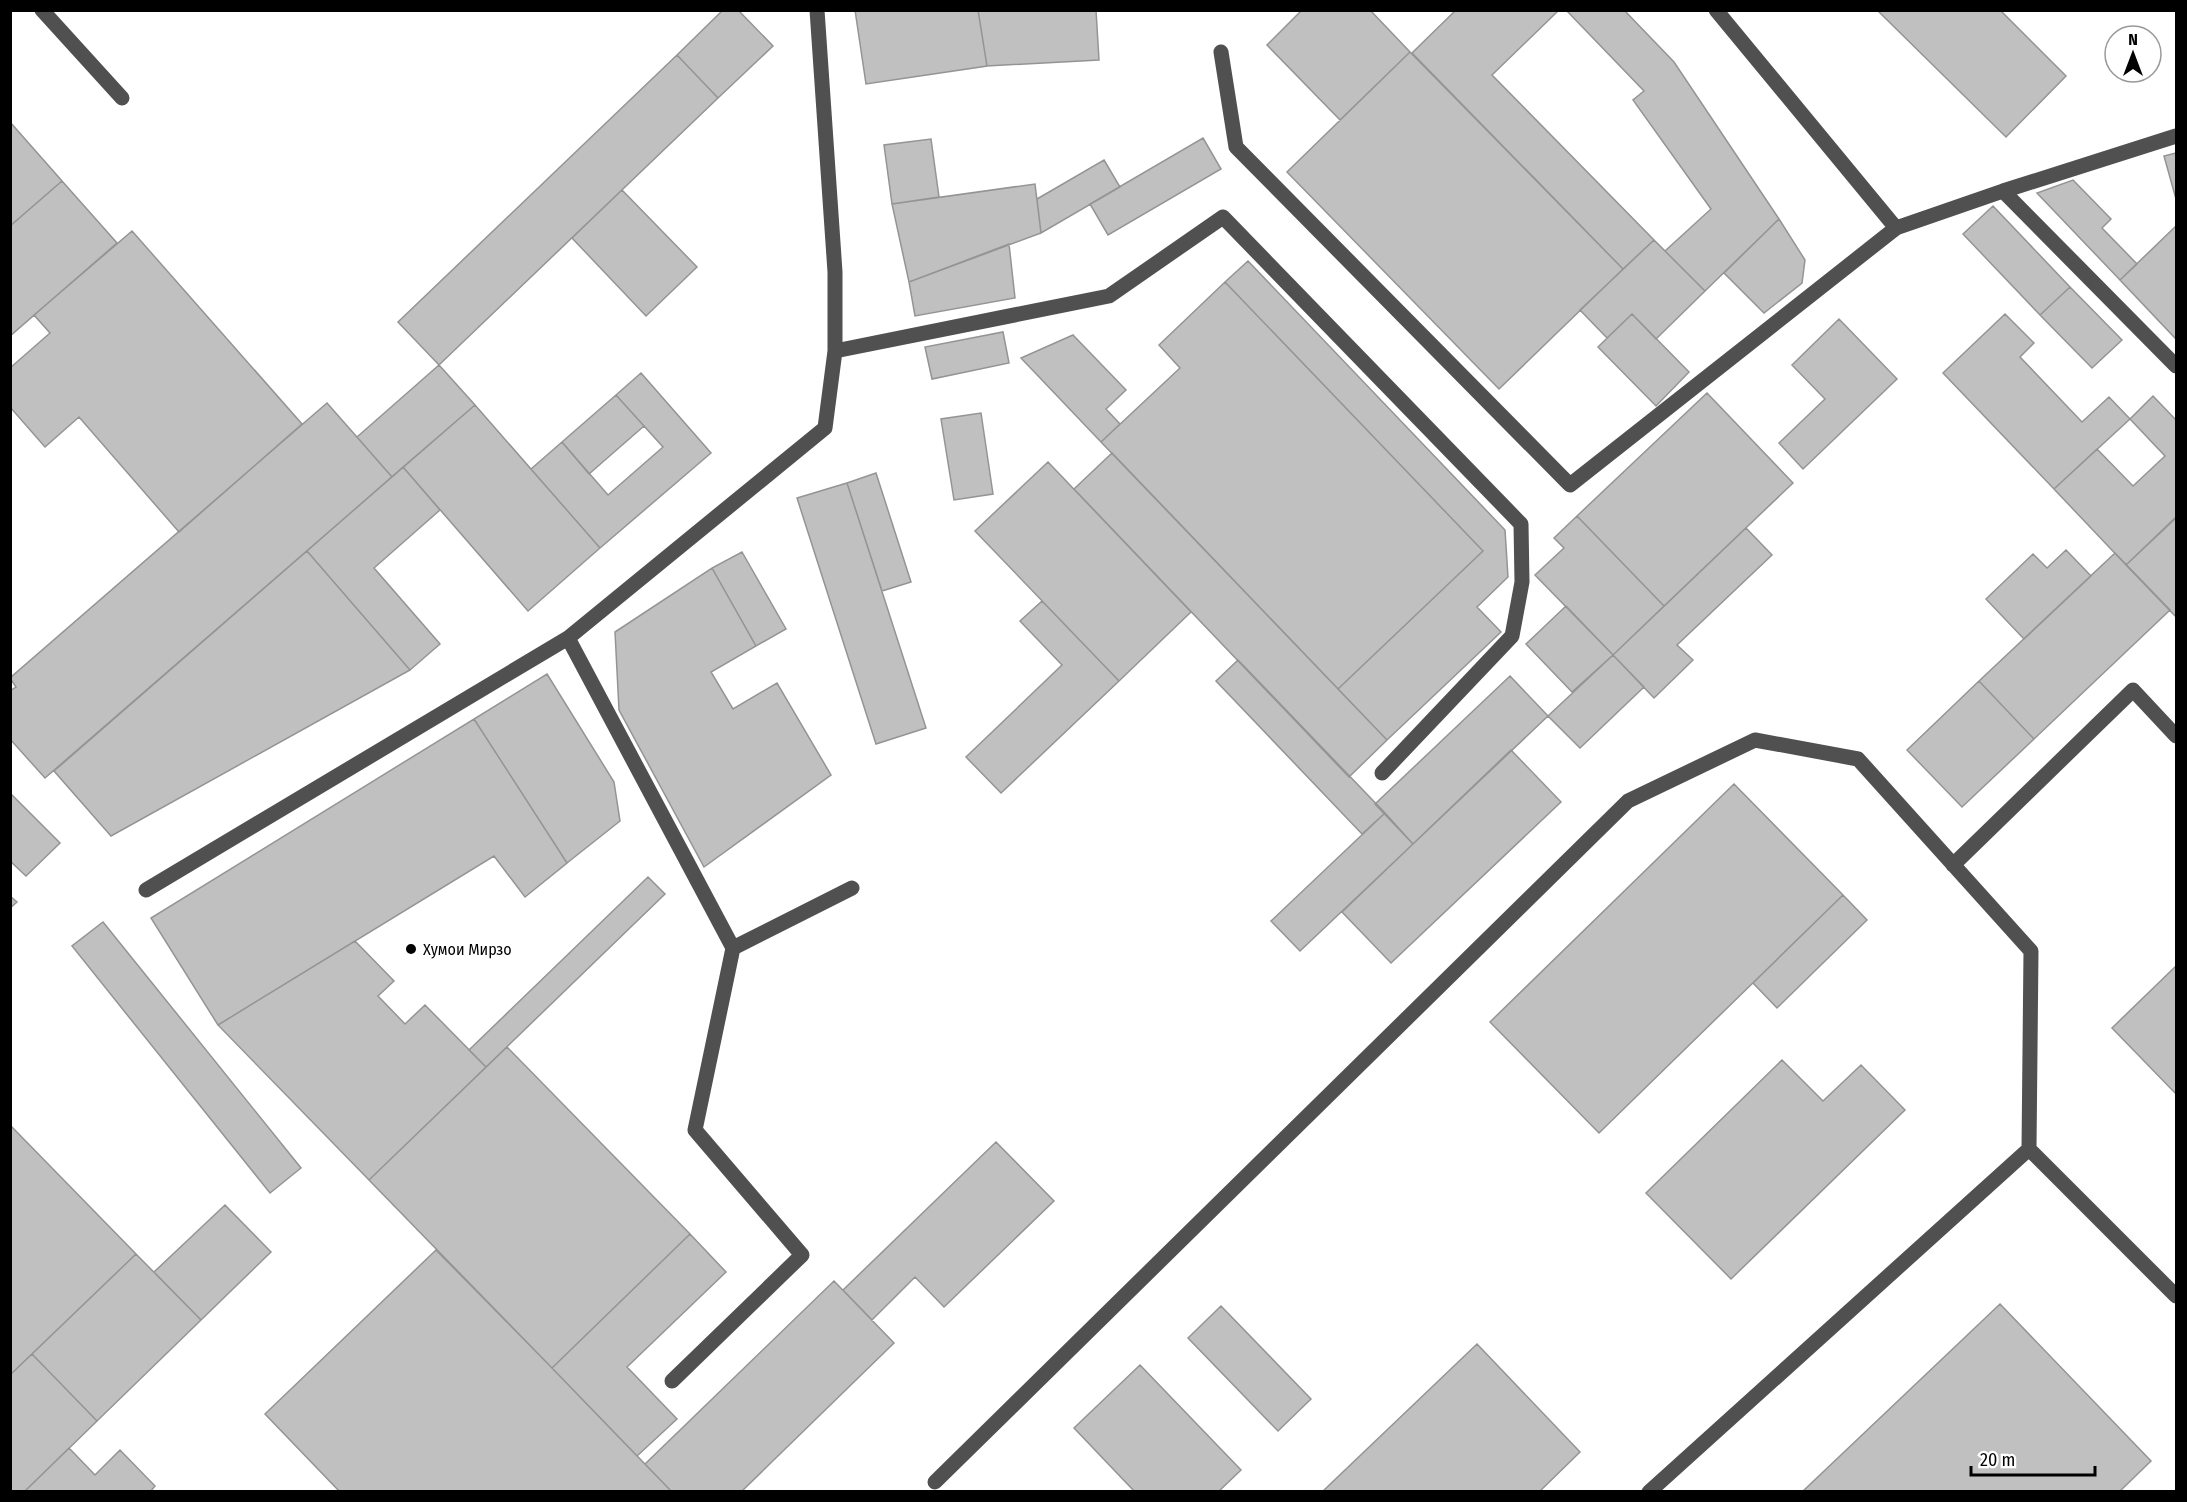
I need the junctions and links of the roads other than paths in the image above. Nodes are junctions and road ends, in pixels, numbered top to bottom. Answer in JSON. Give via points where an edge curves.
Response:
{"nodes":[{"id":1,"x":42,"y":10,"type":"edge"},
{"id":2,"x":817,"y":10,"type":"edge"},
{"id":3,"x":1716,"y":10,"type":"edge"},
{"id":4,"x":1221,"y":52,"type":"dead end"},
{"id":5,"x":122,"y":98,"type":"dead end"},
{"id":6,"x":2176,"y":136,"type":"edge"},
{"id":7,"x":2003,"y":191,"type":"junction"},
{"id":8,"x":1896,"y":228,"type":"junction"},
{"id":9,"x":835,"y":351,"type":"junction"},
{"id":10,"x":2176,"y":366,"type":"edge"},
{"id":11,"x":568,"y":638,"type":"junction"},
{"id":12,"x":2176,"y":736,"type":"edge"},
{"id":13,"x":1382,"y":773,"type":"dead end"},
{"id":14,"x":1953,"y":865,"type":"junction"},
{"id":15,"x":852,"y":888,"type":"dead end"},
{"id":16,"x":146,"y":890,"type":"dead end"},
{"id":17,"x":733,"y":948,"type":"junction"},
{"id":18,"x":2029,"y":1149,"type":"junction"},
{"id":19,"x":2176,"y":1296,"type":"edge"},
{"id":20,"x":672,"y":1381,"type":"dead end"},
{"id":21,"x":935,"y":1482,"type":"dead end"},
{"id":22,"x":1649,"y":1491,"type":"edge"}],
"edges":[{"from":1,"to":5,"type":"lane"},
{"from":2,"to":9,"type":"lane","via":[[835,272]]},
{"from":3,"to":8,"type":"lane"},
{"from":4,"to":8,"type":"lane","via":[[1236,147],[1570,485]]},
{"from":6,"to":7,"type":"lane"},
{"from":7,"to":8,"type":"lane"},
{"from":7,"to":10,"type":"lane"},
{"from":9,"to":11,"type":"lane","via":[[825,428]]},
{"from":9,"to":13,"type":"lane","via":[[1109,296],[1223,217],[1521,524],[1522,582],[1512,636]]},
{"from":11,"to":16,"type":"lane"},
{"from":11,"to":17,"type":"lane"},
{"from":12,"to":14,"type":"lane","via":[[2133,690]]},
{"from":14,"to":18,"type":"lane","via":[[2031,951]]},
{"from":14,"to":21,"type":"lane","via":[[1858,759],[1755,740],[1628,801]]},
{"from":15,"to":17,"type":"lane"},
{"from":17,"to":20,"type":"lane","via":[[695,1130],[802,1255]]},
{"from":18,"to":19,"type":"lane"},
{"from":18,"to":22,"type":"lane"}]}
